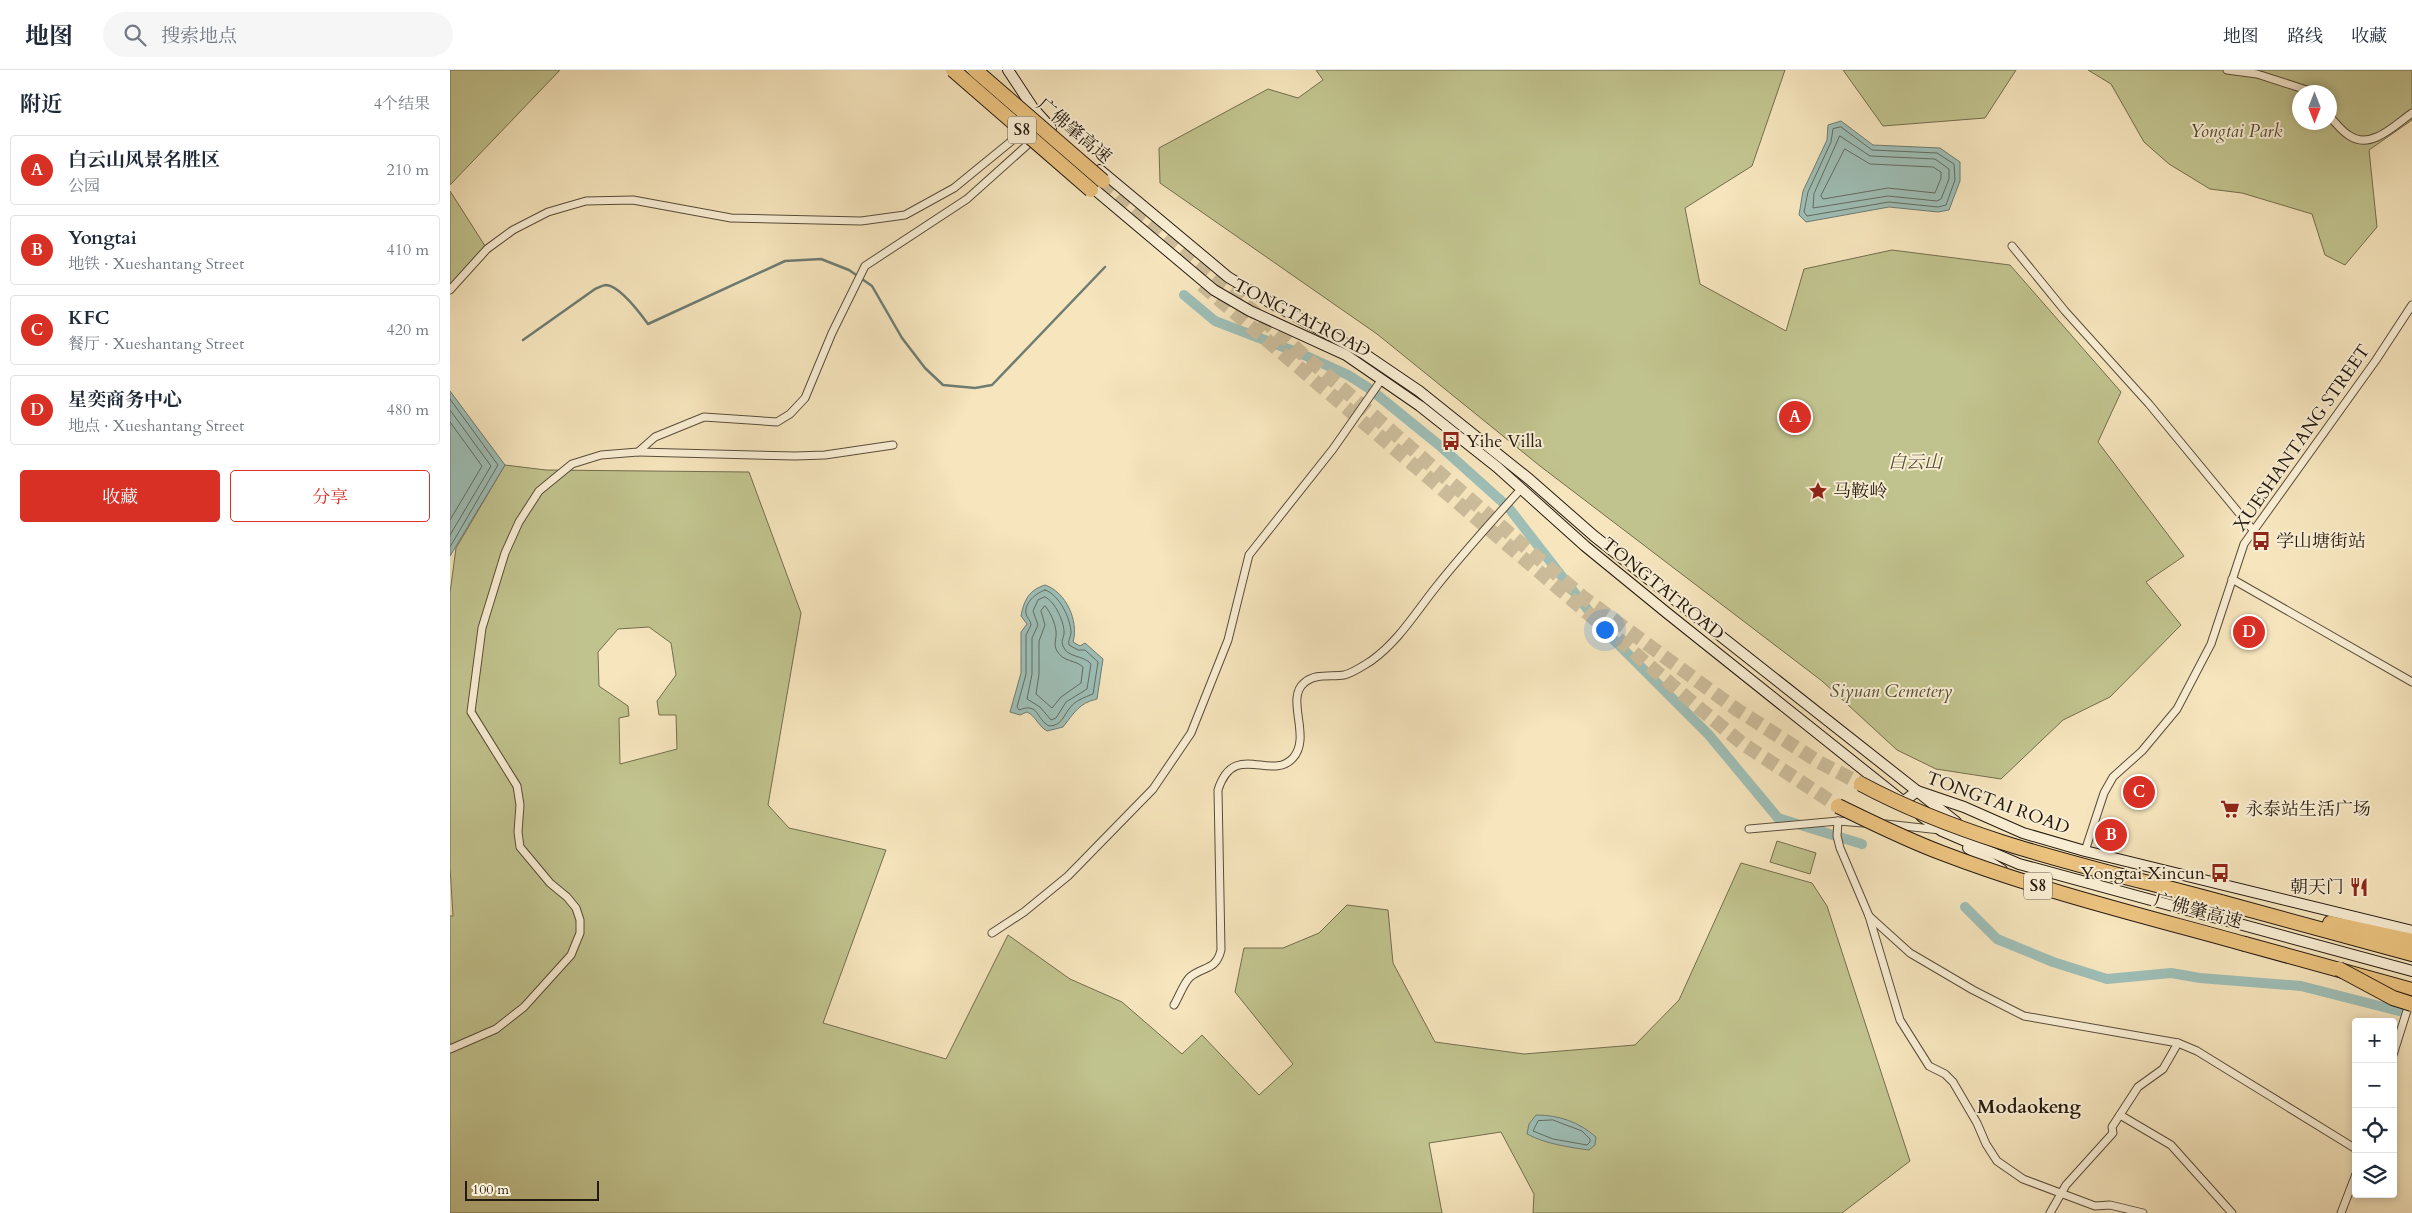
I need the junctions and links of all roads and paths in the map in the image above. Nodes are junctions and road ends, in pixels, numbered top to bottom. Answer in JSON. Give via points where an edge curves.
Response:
{"nodes":[{"id":1,"x":953,"y":70,"type":"edge"},
{"id":2,"x":975,"y":70,"type":"edge"},
{"id":3,"x":987,"y":70,"type":"edge"},
{"id":4,"x":1008,"y":70,"type":"edge"},
{"id":5,"x":2227,"y":70,"type":"edge"},
{"id":6,"x":2292,"y":85,"type":"edge"},
{"id":7,"x":2412,"y":113,"type":"edge"},
{"id":8,"x":2337,"y":124,"type":"edge"},
{"id":9,"x":1025,"y":130,"type":"junction"},
{"id":10,"x":1034,"y":139,"type":"junction"},
{"id":11,"x":1103,"y":181,"type":"tunnel mouth"},
{"id":12,"x":1092,"y":190,"type":"tunnel mouth"},
{"id":13,"x":2012,"y":246,"type":"dead end"},
{"id":14,"x":450,"y":290,"type":"edge"},
{"id":15,"x":2412,"y":305,"type":"edge"},
{"id":16,"x":1382,"y":379,"type":"junction"},
{"id":17,"x":893,"y":446,"type":"dead end"},
{"id":18,"x":638,"y":452,"type":"junction"},
{"id":19,"x":1520,"y":489,"type":"junction"},
{"id":20,"x":2253,"y":530,"type":"junction"},
{"id":21,"x":2232,"y":579,"type":"junction"},
{"id":22,"x":2412,"y":682,"type":"edge"},
{"id":23,"x":1861,"y":784,"type":"tunnel mouth"},
{"id":24,"x":1917,"y":791,"type":"junction"},
{"id":25,"x":1903,"y":802,"type":"junction"},
{"id":26,"x":1956,"y":805,"type":"junction"},
{"id":27,"x":1838,"y":806,"type":"tunnel mouth"},
{"id":28,"x":1838,"y":821,"type":"junction"},
{"id":29,"x":1749,"y":829,"type":"dead end"},
{"id":30,"x":1942,"y":830,"type":"junction"},
{"id":31,"x":2084,"y":851,"type":"junction"},
{"id":32,"x":2182,"y":876,"type":"junction"},
{"id":33,"x":2221,"y":902,"type":"junction"},
{"id":34,"x":1869,"y":916,"type":"junction"},
{"id":35,"x":2412,"y":931,"type":"edge"},
{"id":36,"x":992,"y":933,"type":"dead end"},
{"id":37,"x":2412,"y":941,"type":"edge"},
{"id":38,"x":2412,"y":954,"type":"edge"},
{"id":39,"x":2339,"y":969,"type":"junction"},
{"id":40,"x":2412,"y":971,"type":"edge"},
{"id":41,"x":2412,"y":991,"type":"edge"},
{"id":42,"x":2412,"y":1004,"type":"edge"},
{"id":43,"x":1174,"y":1005,"type":"dead end"},
{"id":44,"x":2397,"y":1042,"type":"edge"},
{"id":45,"x":2178,"y":1043,"type":"junction"},
{"id":46,"x":450,"y":1049,"type":"edge"},
{"id":47,"x":2120,"y":1115,"type":"junction"},
{"id":48,"x":2352,"y":1148,"type":"edge"},
{"id":49,"x":2352,"y":1184,"type":"edge"},
{"id":50,"x":2061,"y":1192,"type":"junction"},
{"id":51,"x":2050,"y":1213,"type":"edge"},
{"id":52,"x":2143,"y":1213,"type":"edge"},
{"id":53,"x":2232,"y":1213,"type":"edge"},
{"id":54,"x":2341,"y":1213,"type":"edge"}],
"edges":[{"from":1,"to":12,"type":"highway","name":"广佛肇高速","number":"S8","bridge":true},
{"from":2,"to":11,"type":"highway","name":"广佛肇高速","number":"S8","bridge":true},
{"from":3,"to":9,"type":"main road","name":"TONGTAI ROAD","via":[[1011,114]]},
{"from":4,"to":24,"type":"main road","name":"TONGTAI ROAD","via":[[1024,98],[1047,124],[1198,254],[1239,284],[1363,353],[1419,391],[1594,536]]},
{"from":5,"to":6,"type":"street","via":[[2256,74]]},
{"from":7,"to":8,"type":"street","via":[[2375,139],[2360,141],[2349,136]]},
{"from":9,"to":10,"type":"main road","name":"TONGTAI ROAD"},
{"from":9,"to":14,"type":"street","via":[[954,188],[905,215],[861,221],[730,218],[633,200],[586,201],[548,212],[513,230],[487,249]]},
{"from":10,"to":16,"type":"main road","name":"TONGTAI ROAD","via":[[1209,287],[1242,307],[1346,355]]},
{"from":10,"to":18,"type":"street","via":[[967,199],[864,266],[804,398],[790,414],[777,422],[704,417],[655,437]]},
{"from":13,"to":20,"type":"street"},
{"from":15,"to":20,"type":"street","name":"XUESHANTANG STREET"},
{"from":16,"to":19,"type":"main road","name":"TONGTAI ROAD","via":[[1482,455]]},
{"from":16,"to":36,"type":"street","via":[[1334,449],[1249,555],[1228,640],[1191,734],[1153,789],[1068,876]]},
{"from":17,"to":18,"type":"street","via":[[794,456]]},
{"from":18,"to":46,"type":"street","via":[[601,455],[572,464],[539,490],[519,522],[495,580],[482,628],[471,712],[517,786],[520,847],[576,908],[580,933],[570,955],[524,1007],[496,1029]]},
{"from":19,"to":25,"type":"main road","name":"TONGTAI ROAD","via":[[1667,613]]},
{"from":19,"to":43,"type":"street","via":[[1403,630],[1372,660],[1346,674],[1320,676],[1304,683],[1296,696],[1301,736],[1297,753],[1291,760],[1283,765],[1231,767],[1222,777],[1218,790],[1219,960],[1190,978]]},
{"from":20,"to":21,"type":"street","name":"XUESHANTANG STREET","via":[[2244,544]]},
{"from":21,"to":22,"type":"street"},
{"from":21,"to":31,"type":"street","name":"XUESHANTANG STREET","via":[[2211,644],[2177,709],[2142,751],[2113,777],[2104,793]]},
{"from":23,"to":33,"type":"highway","name":"广佛肇高速","number":"S8","bridge":true,"via":[[1906,808],[1987,837]]},
{"from":24,"to":25,"type":"main road"},
{"from":24,"to":26,"type":"main road","name":"TONGTAI ROAD"},
{"from":24,"to":32,"type":"main road","via":[[1956,822],[2013,845],[2126,874]]},
{"from":25,"to":30,"type":"main road","name":"TONGTAI ROAD"},
{"from":26,"to":30,"type":"main road","via":[[1946,812]]},
{"from":26,"to":31,"type":"main road","name":"TONGTAI ROAD","via":[[2023,833]]},
{"from":27,"to":39,"type":"highway","name":"广佛肇高速","number":"S8","bridge":true,"via":[[1917,843],[1998,874]]},
{"from":28,"to":29,"type":"street"},
{"from":28,"to":30,"type":"street"},
{"from":28,"to":34,"type":"street","via":[[1836,836]]},
{"from":30,"to":40,"type":"main road","name":"TONGTAI ROAD","via":[[2013,877],[2044,885],[2081,882]]},
{"from":31,"to":32,"type":"main road","name":"TONGTAI ROAD"},
{"from":32,"to":35,"type":"main road","name":"TONGTAI ROAD"},
{"from":33,"to":37,"type":"highway"},
{"from":33,"to":38,"type":"highway","name":"广佛肇高速","number":"S8"},
{"from":34,"to":45,"type":"street","via":[[1910,953],[2024,1016]]},
{"from":34,"to":50,"type":"street","via":[[1900,1020],[1929,1066],[1953,1082],[1997,1161],[2023,1179]]},
{"from":39,"to":41,"type":"highway","name":"广佛肇高速","number":"S8","bridge":true},
{"from":39,"to":42,"type":"highway","bridge":true},
{"from":41,"to":44,"type":"street"},
{"from":45,"to":47,"type":"street","via":[[2163,1069],[2138,1086]]},
{"from":45,"to":48,"type":"street","via":[[2197,1051]]},
{"from":47,"to":50,"type":"street","via":[[2112,1127],[2113,1133]]},
{"from":47,"to":53,"type":"street","via":[[2170,1145]]},
{"from":49,"to":54,"type":"street"},
{"from":50,"to":51,"type":"street"},
{"from":50,"to":52,"type":"street","via":[[2095,1206],[2110,1204]]}]}
